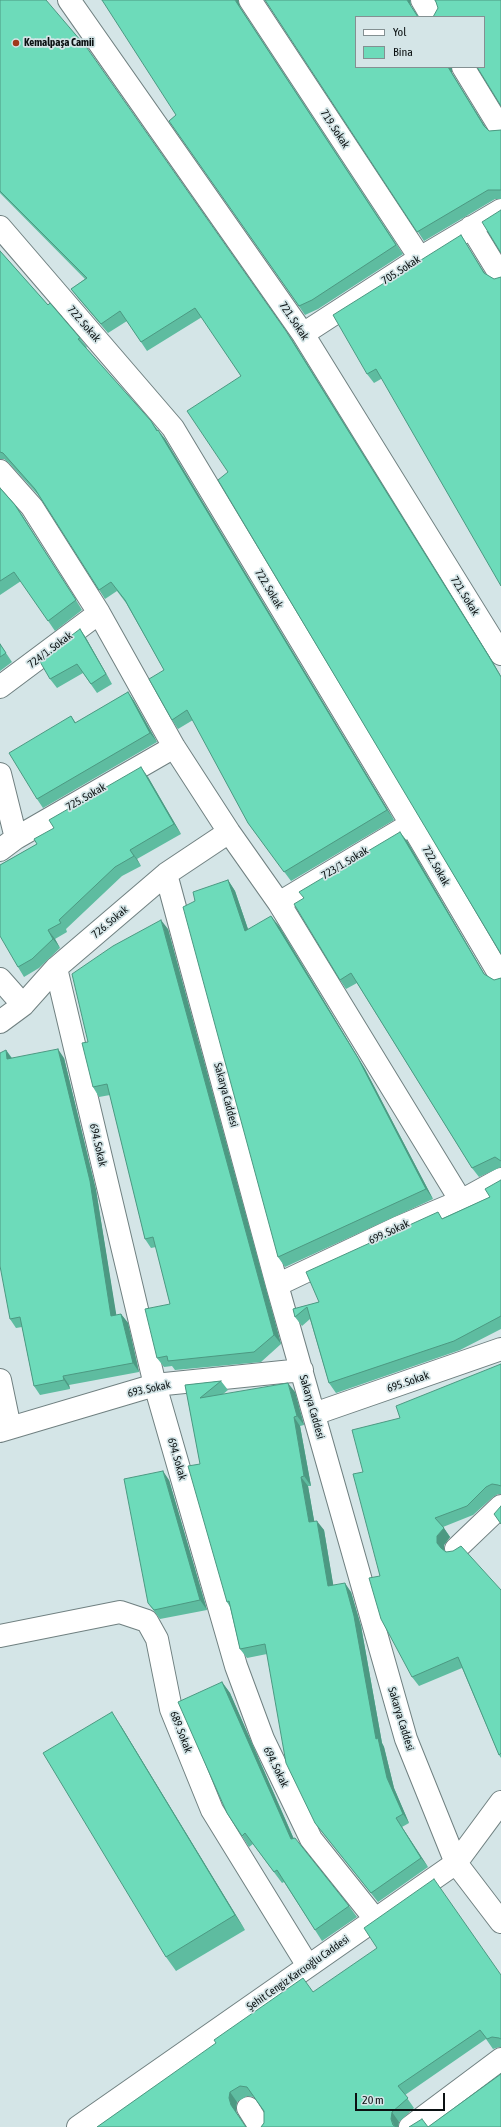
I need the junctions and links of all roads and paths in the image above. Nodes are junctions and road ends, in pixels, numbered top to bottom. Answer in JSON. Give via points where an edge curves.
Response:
{"nodes":[{"id":1,"x":69,"y":0,"type":"edge"},
{"id":2,"x":250,"y":0,"type":"edge"},
{"id":3,"x":422,"y":0,"type":"edge"},
{"id":4,"x":431,"y":16,"type":"edge"},
{"id":5,"x":464,"y":68,"type":"edge"},
{"id":6,"x":501,"y":129,"type":"edge"},
{"id":7,"x":501,"y":210,"type":"edge"},
{"id":8,"x":472,"y":226,"type":"junction"},
{"id":9,"x":0,"y":227,"type":"edge"},
{"id":10,"x":420,"y":258,"type":"junction"},
{"id":11,"x":501,"y":276,"type":"edge"},
{"id":12,"x":303,"y":334,"type":"junction"},
{"id":13,"x":0,"y":471,"type":"edge"},
{"id":14,"x":100,"y":613,"type":"junction"},
{"id":15,"x":501,"y":654,"type":"edge"},
{"id":16,"x":0,"y":687,"type":"edge"},
{"id":17,"x":174,"y":747,"type":"junction"},
{"id":18,"x":0,"y":774,"type":"edge"},
{"id":19,"x":411,"y":824,"type":"junction"},
{"id":20,"x":229,"y":832,"type":"junction"},
{"id":21,"x":8,"y":844,"type":"edge"},
{"id":22,"x":166,"y":874,"type":"junction"},
{"id":23,"x":279,"y":903,"type":"junction"},
{"id":24,"x":56,"y":968,"type":"junction"},
{"id":25,"x":501,"y":977,"type":"edge"},
{"id":26,"x":0,"y":979,"type":"edge"},
{"id":27,"x":23,"y":1005,"type":"junction"},
{"id":28,"x":0,"y":1022,"type":"edge"},
{"id":29,"x":501,"y":1179,"type":"edge"},
{"id":30,"x":461,"y":1201,"type":"junction"},
{"id":31,"x":277,"y":1285,"type":"junction"},
{"id":32,"x":501,"y":1349,"type":"edge"},
{"id":33,"x":302,"y":1370,"type":"junction"},
{"id":34,"x":0,"y":1380,"type":"edge"},
{"id":35,"x":155,"y":1385,"type":"junction"},
{"id":36,"x":314,"y":1414,"type":"junction"},
{"id":37,"x":5,"y":1429,"type":"edge"},
{"id":38,"x":501,"y":1506,"type":"edge"},
{"id":39,"x":456,"y":1549,"type":"edge"},
{"id":40,"x":0,"y":1636,"type":"edge"},
{"id":41,"x":501,"y":1802,"type":"edge"},
{"id":42,"x":456,"y":1863,"type":"junction"},
{"id":43,"x":374,"y":1920,"type":"junction"},
{"id":44,"x":501,"y":1922,"type":"edge"},
{"id":45,"x":308,"y":1966,"type":"junction"},
{"id":46,"x":501,"y":2059,"type":"edge"},
{"id":47,"x":248,"y":2108,"type":"dead end"},
{"id":48,"x":78,"y":2127,"type":"edge"},
{"id":49,"x":260,"y":2127,"type":"edge"},
{"id":50,"x":410,"y":2127,"type":"edge"}],
"edges":[{"from":1,"to":12,"type":"street","name":"721. Sokak"},
{"from":2,"to":10,"type":"street","name":"719. Sokak"},
{"from":3,"to":4,"type":"street"},
{"from":5,"to":6,"type":"street"},
{"from":7,"to":8,"type":"street","name":"705. Sokak"},
{"from":8,"to":10,"type":"street","name":"705. Sokak"},
{"from":8,"to":11,"type":"street"},
{"from":9,"to":19,"type":"street","name":"722. Sokak","via":[[173,428]]},
{"from":10,"to":12,"type":"street","name":"705. Sokak"},
{"from":12,"to":15,"type":"street","name":"721. Sokak"},
{"from":13,"to":14,"type":"street","via":[[32,507]]},
{"from":14,"to":16,"type":"street","name":"724/1. Sokak"},
{"from":14,"to":17,"type":"street"},
{"from":17,"to":20,"type":"street"},
{"from":17,"to":21,"type":"street","name":"725. Sokak"},
{"from":18,"to":21,"type":"street"},
{"from":19,"to":23,"type":"street","name":"723/1. Sokak"},
{"from":19,"to":25,"type":"street","name":"722. Sokak"},
{"from":20,"to":22,"type":"street","name":"726. Sokak"},
{"from":20,"to":23,"type":"street"},
{"from":22,"to":24,"type":"street","name":"726. Sokak"},
{"from":22,"to":31,"type":"street","name":"Sakarya Caddesi"},
{"from":23,"to":30,"type":"street"},
{"from":24,"to":27,"type":"street","name":"726. Sokak"},
{"from":24,"to":35,"type":"street","name":"694. Sokak"},
{"from":26,"to":27,"type":"street"},
{"from":27,"to":28,"type":"street","name":"726. Sokak"},
{"from":29,"to":30,"type":"street","name":"699. Sokak"},
{"from":30,"to":31,"type":"street","name":"699. Sokak","via":[[397,1228]]},
{"from":31,"to":33,"type":"street","name":"Sakarya Caddesi"},
{"from":32,"to":36,"type":"street","name":"695. Sokak"},
{"from":33,"to":35,"type":"street","name":"693. Sokak"},
{"from":33,"to":36,"type":"street","name":"Sakarya Caddesi"},
{"from":34,"to":37,"type":"street"},
{"from":35,"to":37,"type":"street","name":"693. Sokak"},
{"from":35,"to":43,"type":"street","name":"694. Sokak","via":[[236,1666],[263,1740],[311,1839]]},
{"from":36,"to":42,"type":"street","name":"Sakarya Caddesi","via":[[406,1739]]},
{"from":38,"to":39,"type":"street"},
{"from":40,"to":45,"type":"street","name":"689. Sokak","via":[[120,1612],[146,1621],[157,1639],[171,1709],[212,1810]]},
{"from":41,"to":42,"type":"street","name":"Şehit Cengiz Karcıoğlu Caddesi"},
{"from":42,"to":43,"type":"street","name":"Şehit Cengiz Karcıoğlu Caddesi"},
{"from":42,"to":44,"type":"street","name":"Sakarya Caddesi"},
{"from":43,"to":45,"type":"street","name":"Şehit Cengiz Karcıoğlu Caddesi"},
{"from":45,"to":48,"type":"street","name":"Şehit Cengiz Karcıoğlu Caddesi"},
{"from":46,"to":50,"type":"street"},
{"from":47,"to":49,"type":"street"}]}
